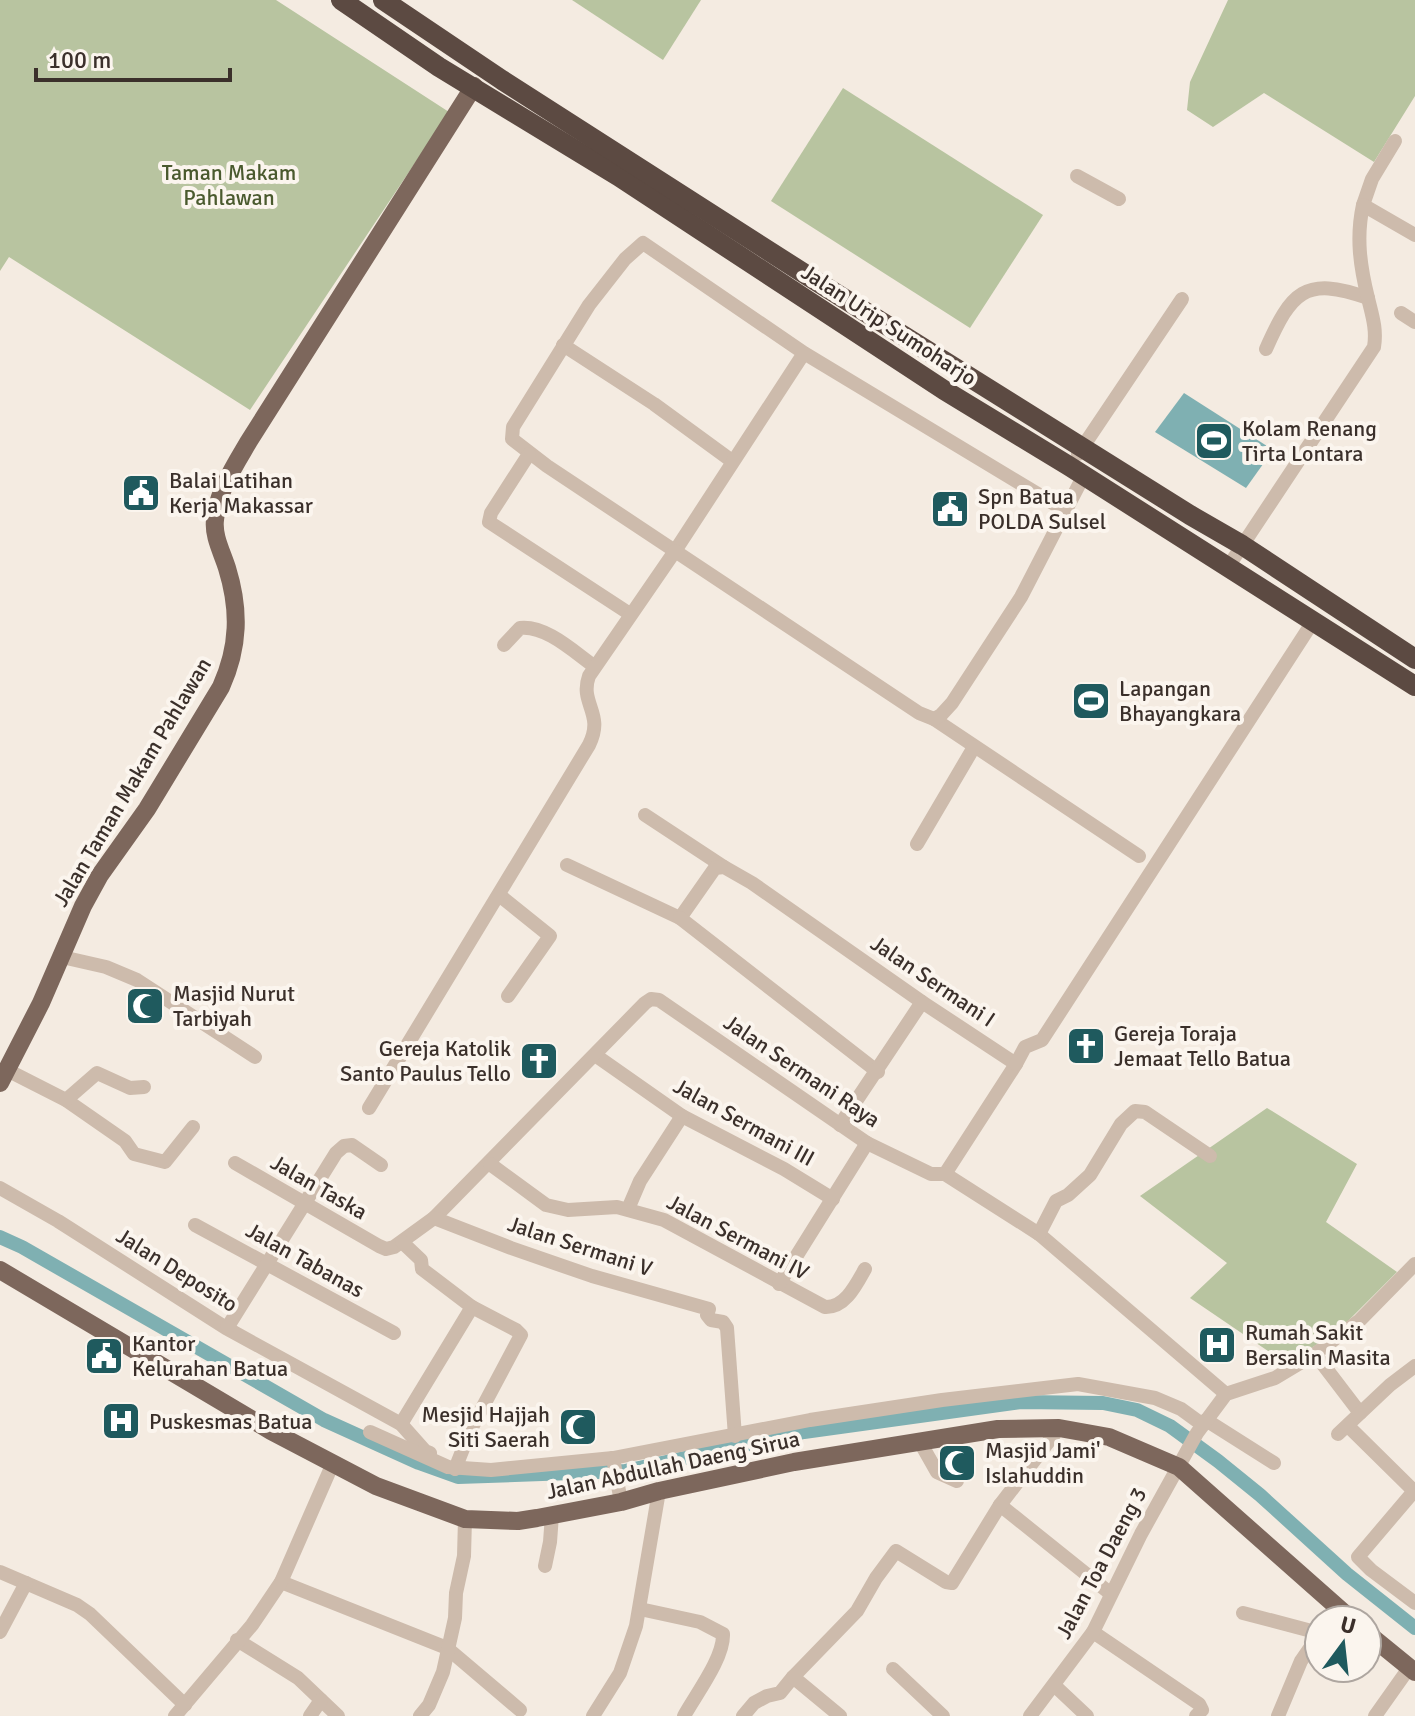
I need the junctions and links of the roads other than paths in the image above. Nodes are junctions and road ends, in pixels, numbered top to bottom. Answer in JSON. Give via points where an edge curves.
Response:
{"nodes":[{"id":1,"x":341,"y":0,"type":"edge"},
{"id":2,"x":383,"y":0,"type":"edge"},
{"id":3,"x":474,"y":86,"type":"junction"},
{"id":4,"x":1395,"y":141,"type":"dead end"},
{"id":5,"x":623,"y":168,"type":"junction"},
{"id":6,"x":1077,"y":176,"type":"dead end"},
{"id":7,"x":641,"y":180,"type":"junction"},
{"id":8,"x":1119,"y":199,"type":"dead end"},
{"id":9,"x":1363,"y":205,"type":"junction"},
{"id":10,"x":1415,"y":235,"type":"edge"},
{"id":11,"x":1368,"y":298,"type":"junction"},
{"id":12,"x":1182,"y":299,"type":"dead end"},
{"id":13,"x":850,"y":300,"type":"junction"},
{"id":14,"x":1401,"y":313,"type":"dead end"},
{"id":15,"x":837,"y":321,"type":"junction"},
{"id":16,"x":1415,"y":322,"type":"edge"},
{"id":17,"x":563,"y":345,"type":"junction"},
{"id":18,"x":1266,"y":349,"type":"dead end"},
{"id":19,"x":804,"y":353,"type":"junction"},
{"id":20,"x":1083,"y":447,"type":"junction"},
{"id":21,"x":529,"y":454,"type":"junction"},
{"id":22,"x":732,"y":461,"type":"junction"},
{"id":23,"x":1077,"y":470,"type":"junction"},
{"id":24,"x":1066,"y":511,"type":"junction"},
{"id":25,"x":1242,"y":545,"type":"junction"},
{"id":26,"x":675,"y":551,"type":"junction"},
{"id":27,"x":1228,"y":567,"type":"junction"},
{"id":28,"x":630,"y":614,"type":"junction"},
{"id":29,"x":1314,"y":620,"type":"junction"},
{"id":30,"x":504,"y":645,"type":"dead end"},
{"id":31,"x":1413,"y":652,"type":"edge"},
{"id":32,"x":594,"y":666,"type":"junction"},
{"id":33,"x":1396,"y":673,"type":"junction"},
{"id":34,"x":1415,"y":686,"type":"edge"},
{"id":35,"x":934,"y":719,"type":"junction"},
{"id":36,"x":974,"y":747,"type":"junction"},
{"id":37,"x":645,"y":815,"type":"dead end"},
{"id":38,"x":917,"y":844,"type":"dead end"},
{"id":39,"x":1139,"y":856,"type":"dead end"},
{"id":40,"x":567,"y":865,"type":"dead end"},
{"id":41,"x":720,"y":868,"type":"junction"},
{"id":42,"x":499,"y":895,"type":"junction"},
{"id":43,"x":680,"y":918,"type":"junction"},
{"id":44,"x":62,"y":957,"type":"junction"},
{"id":45,"x":508,"y":996,"type":"dead end"},
{"id":46,"x":922,"y":1002,"type":"junction"},
{"id":47,"x":595,"y":1055,"type":"junction"},
{"id":48,"x":255,"y":1057,"type":"dead end"},
{"id":49,"x":1016,"y":1064,"type":"junction"},
{"id":50,"x":878,"y":1072,"type":"junction"},
{"id":51,"x":4,"y":1076,"type":"edge"},
{"id":52,"x":144,"y":1087,"type":"dead end"},
{"id":53,"x":66,"y":1100,"type":"junction"},
{"id":54,"x":369,"y":1108,"type":"dead end"},
{"id":55,"x":682,"y":1116,"type":"junction"},
{"id":56,"x":840,"y":1125,"type":"junction"},
{"id":57,"x":193,"y":1127,"type":"dead end"},
{"id":58,"x":867,"y":1143,"type":"junction"},
{"id":59,"x":1210,"y":1156,"type":"dead end"},
{"id":60,"x":235,"y":1163,"type":"dead end"},
{"id":61,"x":490,"y":1164,"type":"junction"},
{"id":62,"x":381,"y":1165,"type":"dead end"},
{"id":63,"x":945,"y":1174,"type":"junction"},
{"id":64,"x":0,"y":1188,"type":"edge"},
{"id":65,"x":833,"y":1199,"type":"junction"},
{"id":66,"x":302,"y":1204,"type":"junction"},
{"id":67,"x":628,"y":1209,"type":"junction"},
{"id":68,"x":434,"y":1218,"type":"junction"},
{"id":69,"x":195,"y":1225,"type":"dead end"},
{"id":70,"x":1039,"y":1234,"type":"junction"},
{"id":71,"x":402,"y":1242,"type":"junction"},
{"id":72,"x":382,"y":1248,"type":"joint"},
{"id":73,"x":1415,"y":1264,"type":"edge"},
{"id":74,"x":265,"y":1265,"type":"junction"},
{"id":75,"x":865,"y":1269,"type":"dead end"},
{"id":76,"x":0,"y":1270,"type":"edge"},
{"id":77,"x":779,"y":1284,"type":"junction"},
{"id":78,"x":472,"y":1307,"type":"junction"},
{"id":79,"x":227,"y":1328,"type":"junction"},
{"id":80,"x":394,"y":1333,"type":"dead end"},
{"id":81,"x":1315,"y":1354,"type":"junction"},
{"id":82,"x":1415,"y":1366,"type":"edge"},
{"id":83,"x":1226,"y":1394,"type":"junction"},
{"id":84,"x":1360,"y":1413,"type":"junction"},
{"id":85,"x":398,"y":1423,"type":"junction"},
{"id":86,"x":1202,"y":1426,"type":"junction"},
{"id":87,"x":1059,"y":1428,"type":"junction"},
{"id":88,"x":735,"y":1436,"type":"junction"},
{"id":89,"x":920,"y":1442,"type":"junction"},
{"id":90,"x":333,"y":1463,"type":"junction"},
{"id":91,"x":614,"y":1463,"type":"junction"},
{"id":92,"x":1274,"y":1463,"type":"dead end"},
{"id":93,"x":461,"y":1464,"type":"junction"},
{"id":94,"x":1181,"y":1464,"type":"junction"},
{"id":95,"x":957,"y":1481,"type":"dead end"},
{"id":96,"x":1413,"y":1486,"type":"edge"},
{"id":97,"x":659,"y":1491,"type":"junction"},
{"id":98,"x":620,"y":1498,"type":"junction"},
{"id":99,"x":1000,"y":1505,"type":"junction"},
{"id":100,"x":552,"y":1515,"type":"junction"},
{"id":101,"x":465,"y":1519,"type":"junction"},
{"id":102,"x":545,"y":1566,"type":"dead end"},
{"id":103,"x":0,"y":1572,"type":"edge"},
{"id":104,"x":281,"y":1582,"type":"junction"},
{"id":105,"x":26,"y":1583,"type":"junction"},
{"id":106,"x":1111,"y":1594,"type":"junction"},
{"id":107,"x":1415,"y":1603,"type":"edge"},
{"id":108,"x":1327,"y":1604,"type":"edge"},
{"id":109,"x":640,"y":1609,"type":"junction"},
{"id":110,"x":1243,"y":1613,"type":"dead end"},
{"id":111,"x":1303,"y":1630,"type":"edge"},
{"id":112,"x":0,"y":1632,"type":"edge"},
{"id":113,"x":1093,"y":1632,"type":"junction"},
{"id":114,"x":237,"y":1640,"type":"junction"},
{"id":115,"x":1383,"y":1646,"type":"edge"},
{"id":116,"x":447,"y":1648,"type":"junction"},
{"id":117,"x":1303,"y":1658,"type":"edge"},
{"id":118,"x":893,"y":1669,"type":"dead end"},
{"id":119,"x":1412,"y":1670,"type":"edge"},
{"id":120,"x":793,"y":1677,"type":"junction"},
{"id":121,"x":1054,"y":1685,"type":"junction"},
{"id":122,"x":321,"y":1700,"type":"junction"},
{"id":123,"x":180,"y":1710,"type":"edge"},
{"id":124,"x":520,"y":1710,"type":"dead end"},
{"id":125,"x":427,"y":1713,"type":"edge"},
{"id":126,"x":310,"y":1716,"type":"edge"},
{"id":127,"x":338,"y":1716,"type":"edge"},
{"id":128,"x":593,"y":1716,"type":"edge"},
{"id":129,"x":684,"y":1716,"type":"edge"},
{"id":130,"x":743,"y":1716,"type":"edge"},
{"id":131,"x":840,"y":1716,"type":"edge"},
{"id":132,"x":943,"y":1716,"type":"edge"},
{"id":133,"x":1030,"y":1716,"type":"edge"},
{"id":134,"x":1087,"y":1716,"type":"edge"},
{"id":135,"x":1196,"y":1716,"type":"edge"},
{"id":136,"x":1278,"y":1716,"type":"edge"},
{"id":137,"x":1375,"y":1716,"type":"edge"}],
"edges":[{"from":1,"to":3,"type":"highway","name":"Jalan Urip Sumoharjo"},
{"from":2,"to":5,"type":"highway","name":"Jalan Urip Sumoharjo"},
{"from":3,"to":5,"type":"highway","name":"Jalan Urip Sumoharjo"},
{"from":3,"to":44,"type":"main road","name":"Jalan Taman Makam Pahlawan","via":[[256,429],[222,492],[214,526],[237,615],[230,667],[147,809],[100,875]]},
{"from":4,"to":9,"type":"street"},
{"from":5,"to":7,"type":"highway","name":"Jalan Urip Sumoharjo"},
{"from":6,"to":8,"type":"street"},
{"from":7,"to":13,"type":"highway","name":"Jalan Urip Sumoharjo"},
{"from":7,"to":15,"type":"highway","name":"Jalan Urip Sumoharjo"},
{"from":9,"to":10,"type":"street"},
{"from":9,"to":11,"type":"street","via":[[1358,251]]},
{"from":11,"to":18,"type":"street","via":[[1329,289],[1294,298]]},
{"from":11,"to":25,"type":"street","via":[[1374,347]]},
{"from":12,"to":20,"type":"street"},
{"from":13,"to":15,"type":"highway"},
{"from":13,"to":20,"type":"highway","name":"Jalan Urip Sumoharjo"},
{"from":14,"to":16,"type":"street"},
{"from":15,"to":23,"type":"highway","name":"Jalan Urip Sumoharjo"},
{"from":17,"to":19,"type":"street","via":[[616,270],[643,243]]},
{"from":17,"to":21,"type":"street","via":[[511,432]]},
{"from":17,"to":22,"type":"street"},
{"from":19,"to":22,"type":"street"},
{"from":19,"to":24,"type":"street"},
{"from":20,"to":23,"type":"street"},
{"from":20,"to":25,"type":"highway","name":"Jalan Urip Sumoharjo"},
{"from":21,"to":26,"type":"street"},
{"from":21,"to":28,"type":"street","via":[[489,522]]},
{"from":22,"to":26,"type":"street"},
{"from":23,"to":24,"type":"street"},
{"from":23,"to":27,"type":"highway","name":"Jalan Urip Sumoharjo"},
{"from":24,"to":35,"type":"street","via":[[1021,597],[952,703]]},
{"from":25,"to":27,"type":"street"},
{"from":25,"to":31,"type":"highway","name":"Jalan Urip Sumoharjo"},
{"from":26,"to":28,"type":"street"},
{"from":26,"to":35,"type":"street"},
{"from":27,"to":29,"type":"highway","name":"Jalan Urip Sumoharjo"},
{"from":28,"to":32,"type":"street"},
{"from":29,"to":33,"type":"highway","name":"Jalan Urip Sumoharjo"},
{"from":29,"to":49,"type":"street","via":[[1042,1040],[1025,1047]]},
{"from":30,"to":32,"type":"street","via":[[528,627]]},
{"from":31,"to":33,"type":"street"},
{"from":32,"to":42,"type":"street","via":[[586,689],[594,735]]},
{"from":33,"to":34,"type":"highway","name":"Jalan Urip Sumoharjo"},
{"from":35,"to":36,"type":"street"},
{"from":36,"to":38,"type":"street"},
{"from":36,"to":39,"type":"street"},
{"from":37,"to":41,"type":"street","name":"Jalan Sermani I"},
{"from":40,"to":43,"type":"street"},
{"from":41,"to":43,"type":"street"},
{"from":41,"to":46,"type":"street","name":"Jalan Sermani I","via":[[752,883]]},
{"from":42,"to":45,"type":"street","via":[[550,936]]},
{"from":42,"to":54,"type":"street"},
{"from":43,"to":50,"type":"street"},
{"from":44,"to":48,"type":"street","via":[[137,980]]},
{"from":44,"to":51,"type":"main road","name":"Jalan Taman Makam Pahlawan"},
{"from":46,"to":49,"type":"street","name":"Jalan Sermani I"},
{"from":46,"to":50,"type":"street"},
{"from":47,"to":55,"type":"street","name":"Jalan Sermani III"},
{"from":47,"to":56,"type":"street","name":"Jalan Sermani Raya","via":[[645,1003],[659,1000]]},
{"from":47,"to":61,"type":"street","name":"Jalan Sermani Raya"},
{"from":49,"to":63,"type":"street"},
{"from":50,"to":56,"type":"street"},
{"from":51,"to":53,"type":"street"},
{"from":52,"to":53,"type":"street","via":[[130,1088],[97,1073]]},
{"from":53,"to":57,"type":"street","via":[[125,1141],[134,1154],[158,1161],[165,1162]]},
{"from":55,"to":65,"type":"street","name":"Jalan Sermani III"},
{"from":55,"to":67,"type":"street"},
{"from":56,"to":58,"type":"street","name":"Jalan Sermani Raya"},
{"from":58,"to":63,"type":"street","name":"Jalan Sermani Raya","via":[[931,1174]]},
{"from":58,"to":65,"type":"street"},
{"from":59,"to":70,"type":"street","via":[[1145,1112],[1135,1111],[1090,1175],[1056,1201]]},
{"from":60,"to":66,"type":"street","name":"Jalan Taska"},
{"from":61,"to":67,"type":"street","name":"Jalan Sermani IV","via":[[546,1205]]},
{"from":61,"to":68,"type":"street","name":"Jalan Sermani Raya"},
{"from":62,"to":66,"type":"street","via":[[352,1145],[344,1146]]},
{"from":63,"to":70,"type":"street","name":"Jalan Sermani Raya"},
{"from":64,"to":79,"type":"street","name":"Jalan Deposito"},
{"from":65,"to":77,"type":"street"},
{"from":66,"to":72,"type":"street","name":"Jalan Taska"},
{"from":66,"to":74,"type":"street"},
{"from":67,"to":77,"type":"street","name":"Jalan Sermani IV","via":[[685,1230]]},
{"from":68,"to":71,"type":"street","name":"Jalan Sermani Raya"},
{"from":68,"to":88,"type":"street","name":"Jalan Sermani V","via":[[592,1276],[709,1309],[711,1320],[727,1328]]},
{"from":69,"to":74,"type":"street","name":"Jalan Tabanas"},
{"from":70,"to":83,"type":"street","name":"Jalan Sermani Raya"},
{"from":71,"to":72,"type":"street","name":"Jalan Sermani Raya"},
{"from":71,"to":78,"type":"street","via":[[421,1260],[422,1269]]},
{"from":73,"to":81,"type":"street","via":[[1360,1320]]},
{"from":74,"to":79,"type":"street"},
{"from":74,"to":80,"type":"street","name":"Jalan Tabanas"},
{"from":75,"to":77,"type":"street","name":"Jalan Sermani IV","via":[[835,1307]]},
{"from":76,"to":90,"type":"main road","name":"Jalan Abdullah Daeng Sirua","via":[[180,1379]]},
{"from":78,"to":85,"type":"street"},
{"from":78,"to":93,"type":"street","via":[[521,1335],[470,1431]]},
{"from":79,"to":85,"type":"street","name":"Jalan Deposito"},
{"from":81,"to":83,"type":"street","via":[[1275,1378]]},
{"from":81,"to":84,"type":"street"},
{"from":82,"to":84,"type":"street"},
{"from":83,"to":86,"type":"street","name":"Jalan Toa Daeng 3"},
{"from":84,"to":96,"type":"street","via":[[1343,1430]]},
{"from":85,"to":93,"type":"street","name":"Jalan Deposito","via":[[425,1451]]},
{"from":85,"to":93,"type":"street","via":[[376,1436]]},
{"from":86,"to":88,"type":"street","via":[[1155,1398],[1078,1384],[810,1420]]},
{"from":86,"to":92,"type":"street"},
{"from":86,"to":94,"type":"street","name":"Jalan Toa Daeng 3"},
{"from":87,"to":89,"type":"main road","name":"Jalan Abdullah Daeng Sirua","via":[[998,1429]]},
{"from":87,"to":94,"type":"main road","name":"Jalan Abdullah Daeng Sirua","via":[[1109,1437]]},
{"from":87,"to":99,"type":"street"},
{"from":88,"to":91,"type":"street"},
{"from":89,"to":95,"type":"street","via":[[937,1472]]},
{"from":89,"to":97,"type":"main road","name":"Jalan Abdullah Daeng Sirua"},
{"from":90,"to":101,"type":"main road","name":"Jalan Abdullah Daeng Sirua","via":[[376,1486]]},
{"from":90,"to":104,"type":"street"},
{"from":91,"to":93,"type":"street","via":[[491,1470]]},
{"from":91,"to":98,"type":"street"},
{"from":94,"to":106,"type":"street","name":"Jalan Toa Daeng 3"},
{"from":94,"to":108,"type":"main road","name":"Jalan Abdullah Daeng Sirua"},
{"from":96,"to":107,"type":"street","via":[[1358,1557]]},
{"from":97,"to":98,"type":"main road","name":"Jalan Abdullah Daeng Sirua"},
{"from":97,"to":109,"type":"street"},
{"from":98,"to":100,"type":"main road","name":"Jalan Abdullah Daeng Sirua"},
{"from":99,"to":106,"type":"street"},
{"from":99,"to":120,"type":"street","via":[[950,1584],[896,1551],[857,1611]]},
{"from":100,"to":101,"type":"main road","name":"Jalan Abdullah Daeng Sirua","via":[[518,1521]]},
{"from":100,"to":102,"type":"street"},
{"from":101,"to":116,"type":"street","via":[[464,1556]]},
{"from":103,"to":105,"type":"street"},
{"from":104,"to":114,"type":"street"},
{"from":104,"to":116,"type":"street"},
{"from":105,"to":112,"type":"street"},
{"from":105,"to":123,"type":"street","via":[[90,1614]]},
{"from":106,"to":113,"type":"street","name":"Jalan Toa Daeng 3"},
{"from":109,"to":128,"type":"street","via":[[620,1673]]},
{"from":109,"to":129,"type":"street","via":[[700,1622],[723,1634],[716,1659]]},
{"from":110,"to":111,"type":"street"},
{"from":113,"to":121,"type":"street","name":"Jalan Toa Daeng 3"},
{"from":113,"to":135,"type":"street","via":[[1199,1704],[1202,1710]]},
{"from":114,"to":122,"type":"street","via":[[298,1678]]},
{"from":114,"to":123,"type":"street"},
{"from":115,"to":119,"type":"main road"},
{"from":116,"to":124,"type":"street"},
{"from":116,"to":125,"type":"street"},
{"from":117,"to":136,"type":"street"},
{"from":118,"to":132,"type":"street"},
{"from":119,"to":137,"type":"street"},
{"from":120,"to":130,"type":"street","via":[[780,1693],[761,1698]]},
{"from":120,"to":131,"type":"street"},
{"from":121,"to":133,"type":"street","name":"Jalan Toa Daeng 3"},
{"from":121,"to":134,"type":"street"},
{"from":122,"to":126,"type":"street"},
{"from":122,"to":127,"type":"street"}]}
